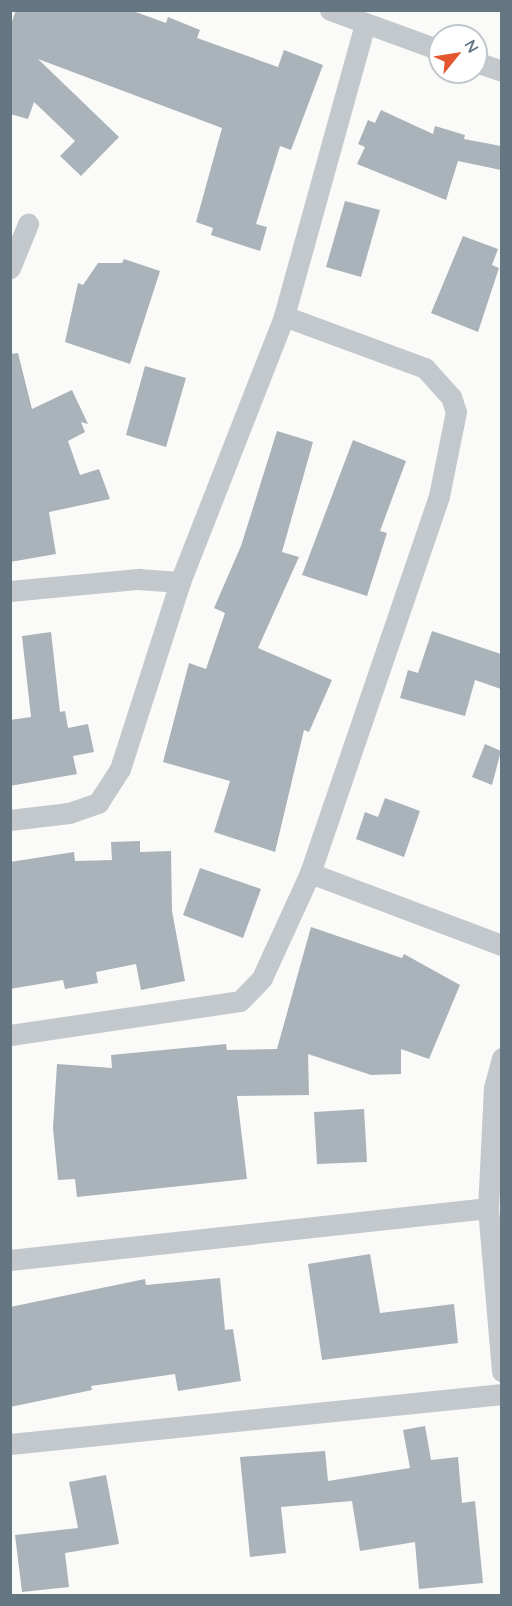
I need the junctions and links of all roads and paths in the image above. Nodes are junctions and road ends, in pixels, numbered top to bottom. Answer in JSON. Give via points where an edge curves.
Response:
{"nodes":[{"id":1,"x":330,"y":10,"type":"edge"},
{"id":2,"x":365,"y":24,"type":"junction"},
{"id":3,"x":428,"y":46,"type":"edge"},
{"id":4,"x":28,"y":224,"type":"dead end"},
{"id":5,"x":10,"y":268,"type":"edge"},
{"id":6,"x":284,"y":316,"type":"junction"},
{"id":7,"x":180,"y":582,"type":"junction"},
{"id":8,"x":10,"y":591,"type":"edge"},
{"id":9,"x":10,"y":820,"type":"edge"},
{"id":10,"x":310,"y":873,"type":"junction"},
{"id":11,"x":501,"y":945,"type":"edge"},
{"id":12,"x":10,"y":1035,"type":"edge"},
{"id":13,"x":501,"y":1058,"type":"edge"},
{"id":14,"x":488,"y":1208,"type":"junction"},
{"id":15,"x":496,"y":1248,"type":"edge"},
{"id":16,"x":10,"y":1260,"type":"edge"},
{"id":17,"x":501,"y":1371,"type":"edge"},
{"id":18,"x":501,"y":1394,"type":"edge"},
{"id":19,"x":10,"y":1444,"type":"edge"}],
"edges":[{"from":1,"to":2,"type":"street"},
{"from":2,"to":3,"type":"street"},
{"from":2,"to":6,"type":"street"},
{"from":4,"to":5,"type":"street"},
{"from":6,"to":7,"type":"street"},
{"from":6,"to":10,"type":"street","via":[[424,369],[451,397],[456,412],[439,496]]},
{"from":7,"to":8,"type":"street","via":[[127,579]]},
{"from":7,"to":9,"type":"street","via":[[111,786],[98,803],[69,813]]},
{"from":10,"to":11,"type":"street"},
{"from":10,"to":12,"type":"street","via":[[262,978],[253,992],[240,1001]]},
{"from":13,"to":14,"type":"street","via":[[494,1087]]},
{"from":14,"to":15,"type":"street"},
{"from":14,"to":16,"type":"street"},
{"from":15,"to":17,"type":"street"},
{"from":18,"to":19,"type":"street"}]}
